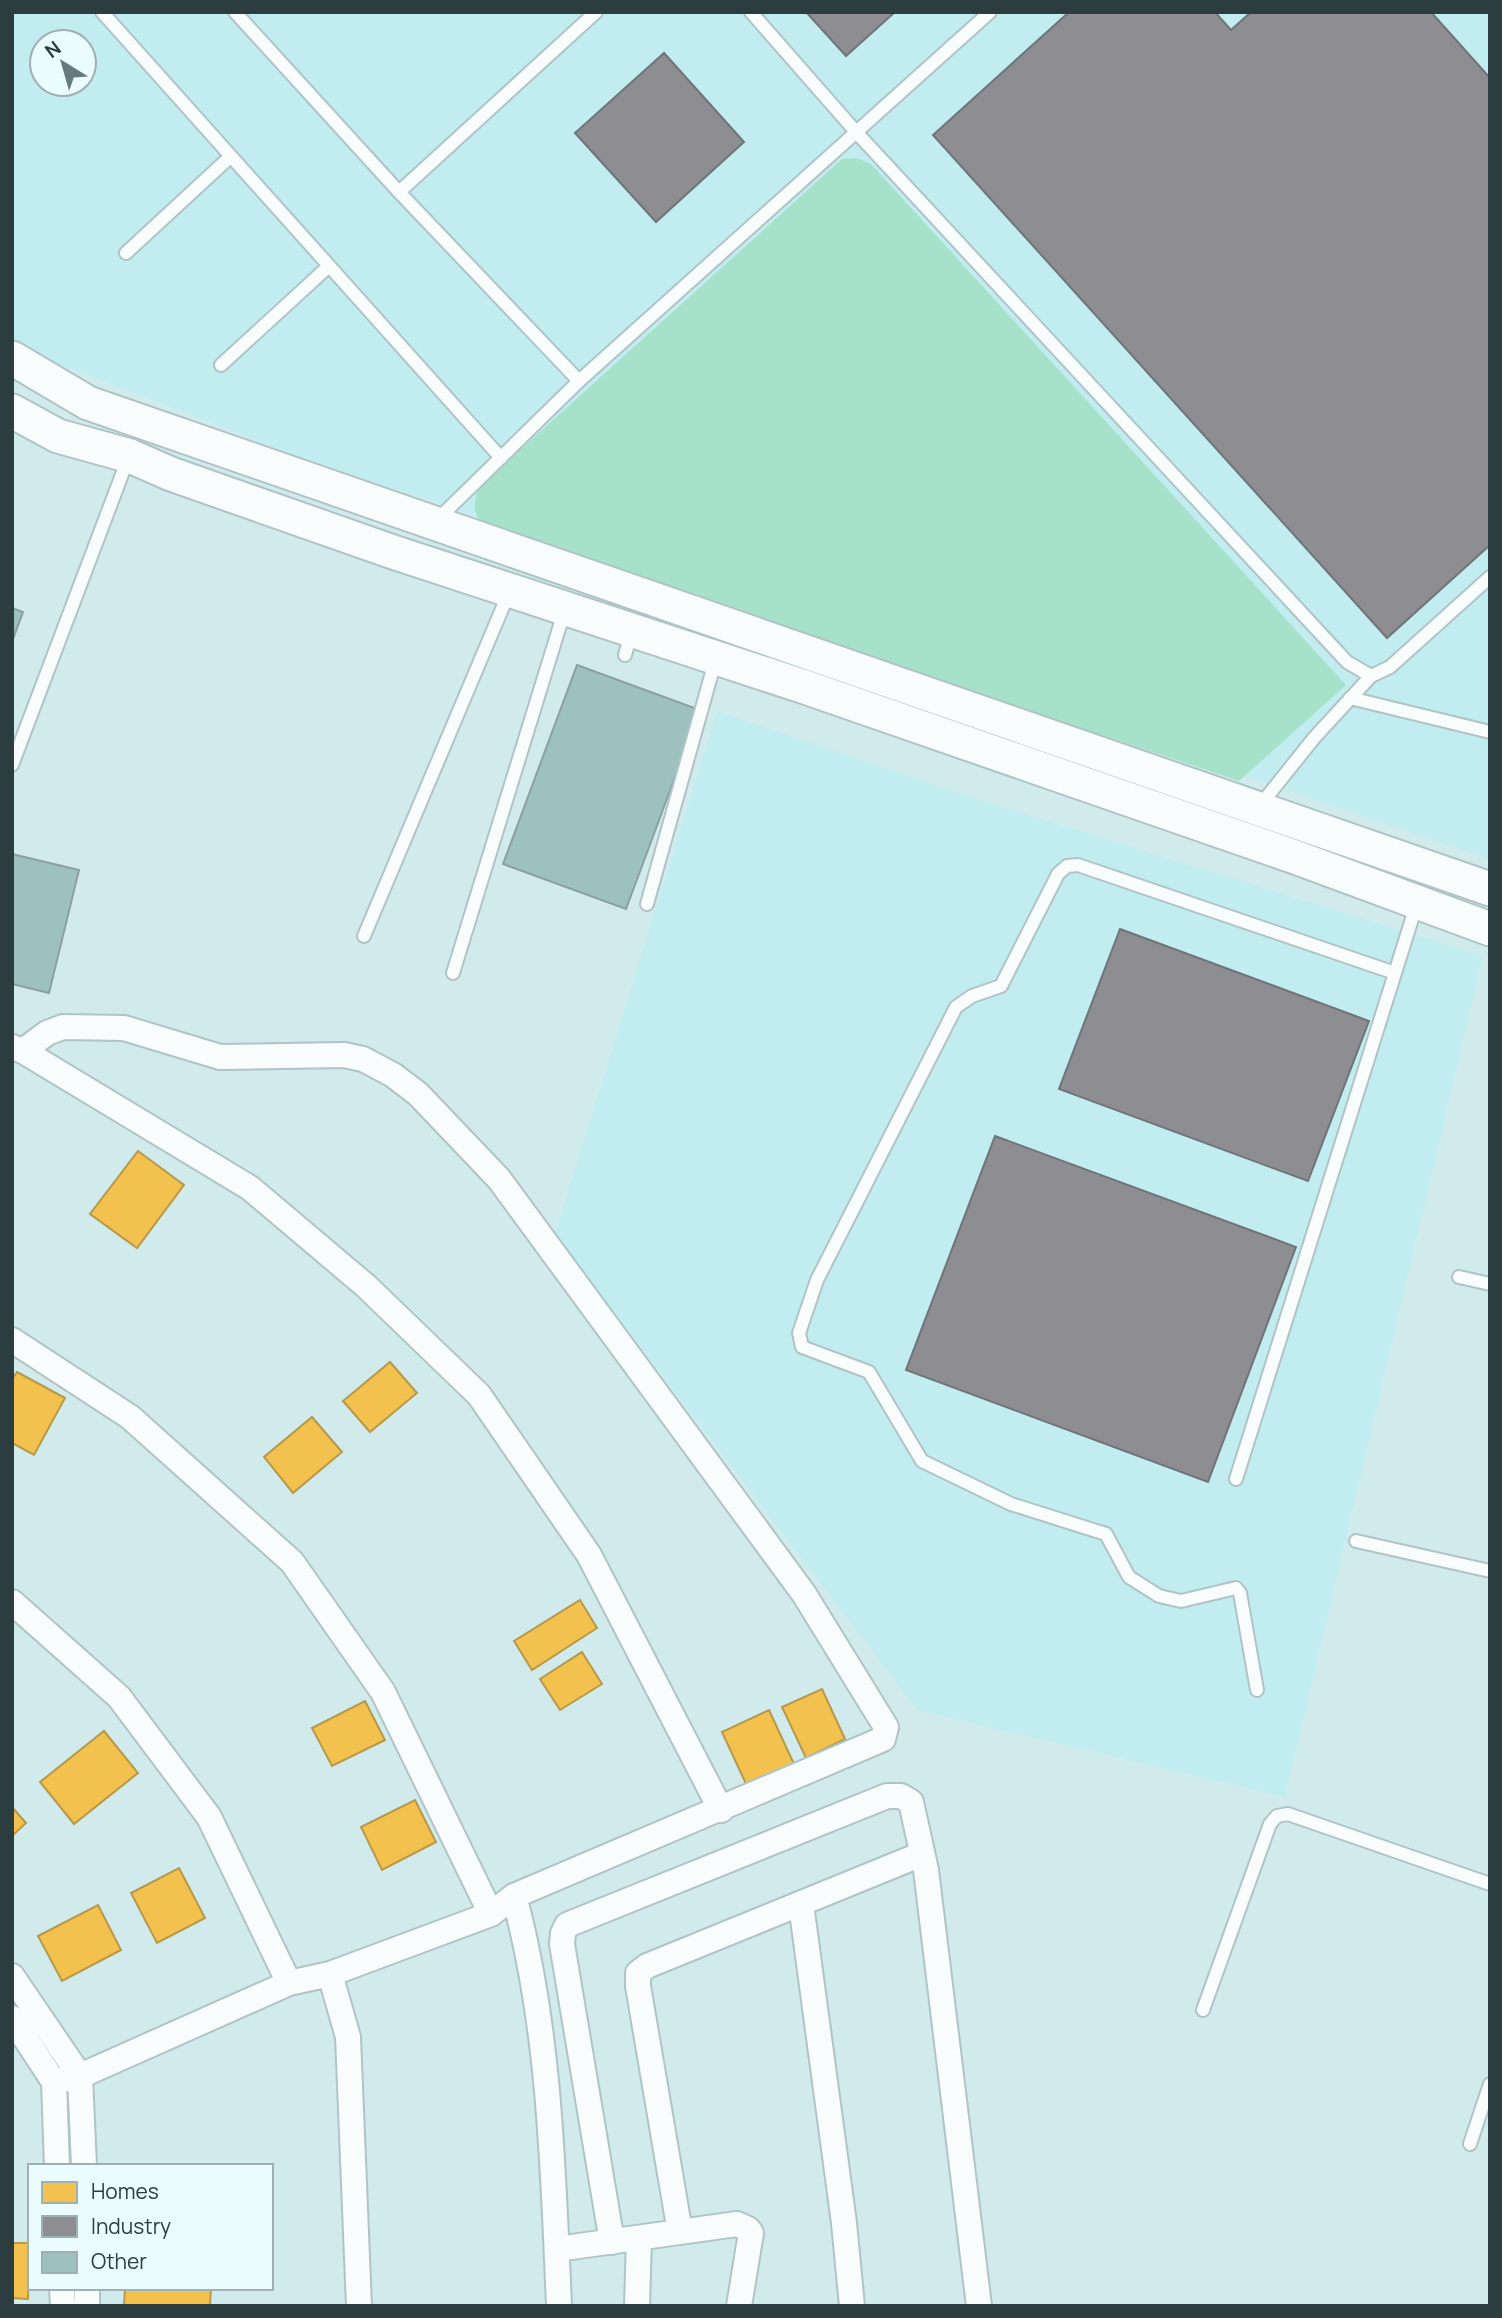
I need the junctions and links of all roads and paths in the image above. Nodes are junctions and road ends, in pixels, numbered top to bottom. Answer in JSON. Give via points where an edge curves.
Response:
{"nodes":[{"id":1,"x":102,"y":12,"type":"edge"},
{"id":2,"x":235,"y":12,"type":"edge"},
{"id":3,"x":596,"y":12,"type":"edge"},
{"id":4,"x":751,"y":12,"type":"edge"},
{"id":5,"x":990,"y":12,"type":"edge"},
{"id":6,"x":858,"y":133,"type":"junction"},
{"id":7,"x":230,"y":157,"type":"junction"},
{"id":8,"x":399,"y":192,"type":"junction"},
{"id":9,"x":126,"y":253,"type":"dead end"},
{"id":10,"x":329,"y":266,"type":"junction"},
{"id":11,"x":12,"y":358,"type":"edge"},
{"id":12,"x":221,"y":365,"type":"dead end"},
{"id":13,"x":579,"y":381,"type":"junction"},
{"id":14,"x":12,"y":411,"type":"edge"},
{"id":15,"x":130,"y":456,"type":"junction"},
{"id":16,"x":501,"y":458,"type":"junction"},
{"id":17,"x":434,"y":523,"type":"junction"},
{"id":18,"x":1490,"y":578,"type":"edge"},
{"id":19,"x":510,"y":590,"type":"junction"},
{"id":20,"x":565,"y":608,"type":"junction"},
{"id":21,"x":716,"y":658,"type":"junction"},
{"id":22,"x":1370,"y":676,"type":"junction"},
{"id":23,"x":916,"y":690,"type":"junction"},
{"id":24,"x":1350,"y":698,"type":"junction"},
{"id":25,"x":906,"y":722,"type":"junction"},
{"id":26,"x":1490,"y":732,"type":"edge"},
{"id":27,"x":12,"y":765,"type":"edge"},
{"id":28,"x":1258,"y":808,"type":"junction"},
{"id":29,"x":1490,"y":889,"type":"edge"},
{"id":30,"x":1418,"y":902,"type":"junction"},
{"id":31,"x":647,"y":904,"type":"dead end"},
{"id":32,"x":1490,"y":929,"type":"edge"},
{"id":33,"x":365,"y":936,"type":"dead end"},
{"id":34,"x":453,"y":973,"type":"dead end"},
{"id":35,"x":1395,"y":973,"type":"junction"},
{"id":36,"x":18,"y":1049,"type":"edge"},
{"id":37,"x":1460,"y":1277,"type":"dead end"},
{"id":38,"x":1490,"y":1284,"type":"edge"},
{"id":39,"x":12,"y":1340,"type":"edge"},
{"id":40,"x":1236,"y":1479,"type":"dead end"},
{"id":41,"x":1356,"y":1541,"type":"dead end"},
{"id":42,"x":1490,"y":1571,"type":"edge"},
{"id":43,"x":12,"y":1602,"type":"edge"},
{"id":44,"x":1257,"y":1690,"type":"dead end"},
{"id":45,"x":721,"y":1810,"type":"junction"},
{"id":46,"x":922,"y":1854,"type":"junction"},
{"id":47,"x":1490,"y":1884,"type":"edge"},
{"id":48,"x":514,"y":1896,"type":"junction"},
{"id":49,"x":801,"y":1904,"type":"junction"},
{"id":50,"x":491,"y":1914,"type":"junction"},
{"id":51,"x":330,"y":1974,"type":"junction"},
{"id":52,"x":12,"y":1976,"type":"edge"},
{"id":53,"x":289,"y":1983,"type":"junction"},
{"id":54,"x":1203,"y":2010,"type":"dead end"},
{"id":55,"x":12,"y":2018,"type":"edge"},
{"id":56,"x":80,"y":2076,"type":"junction"},
{"id":57,"x":54,"y":2082,"type":"junction"},
{"id":58,"x":1490,"y":2084,"type":"edge"},
{"id":59,"x":1470,"y":2144,"type":"dead end"},
{"id":60,"x":57,"y":2164,"type":"edge"},
{"id":61,"x":84,"y":2164,"type":"edge"},
{"id":62,"x":680,"y":2232,"type":"junction"},
{"id":63,"x":639,"y":2238,"type":"junction"},
{"id":64,"x":612,"y":2242,"type":"junction"},
{"id":65,"x":557,"y":2249,"type":"junction"},
{"id":66,"x":359,"y":2306,"type":"edge"},
{"id":67,"x":559,"y":2306,"type":"edge"},
{"id":68,"x":637,"y":2306,"type":"edge"},
{"id":69,"x":738,"y":2306,"type":"edge"},
{"id":70,"x":852,"y":2306,"type":"edge"},
{"id":71,"x":979,"y":2306,"type":"edge"}],
"edges":[{"from":1,"to":7,"type":"lane"},
{"from":2,"to":8,"type":"lane"},
{"from":3,"to":8,"type":"lane"},
{"from":4,"to":6,"type":"lane"},
{"from":5,"to":6,"type":"lane"},
{"from":6,"to":13,"type":"lane"},
{"from":6,"to":22,"type":"lane","via":[[1347,662]]},
{"from":7,"to":9,"type":"lane"},
{"from":7,"to":10,"type":"lane"},
{"from":8,"to":13,"type":"lane"},
{"from":10,"to":12,"type":"lane"},
{"from":10,"to":16,"type":"lane"},
{"from":11,"to":17,"type":"street","via":[[88,403]]},
{"from":13,"to":16,"type":"lane"},
{"from":14,"to":15,"type":"street","via":[[58,436]]},
{"from":15,"to":19,"type":"street"},
{"from":15,"to":27,"type":"lane"},
{"from":16,"to":17,"type":"lane"},
{"from":17,"to":23,"type":"street"},
{"from":18,"to":22,"type":"lane","via":[[1390,667]]},
{"from":19,"to":20,"type":"street"},
{"from":19,"to":33,"type":"lane"},
{"from":20,"to":21,"type":"street","via":[[628,642]]},
{"from":20,"to":34,"type":"lane"},
{"from":21,"to":25,"type":"street"},
{"from":21,"to":31,"type":"lane"},
{"from":22,"to":24,"type":"lane"},
{"from":23,"to":25,"type":"street"},
{"from":23,"to":28,"type":"street"},
{"from":24,"to":26,"type":"lane"},
{"from":24,"to":28,"type":"lane"},
{"from":25,"to":30,"type":"street"},
{"from":28,"to":29,"type":"street"},
{"from":30,"to":32,"type":"street"},
{"from":30,"to":35,"type":"lane"},
{"from":35,"to":40,"type":"lane"},
{"from":35,"to":44,"type":"lane","via":[[1077,865],[1067,866],[1058,874],[1001,986],[956,1007],[817,1280],[799,1333],[802,1347],[869,1372],[922,1461],[1011,1504],[1106,1534],[1129,1577],[1159,1596],[1181,1601],[1236,1588]]},
{"from":36,"to":45,"type":"street","via":[[250,1188],[366,1286],[478,1395],[589,1555]]},
{"from":36,"to":45,"type":"street","via":[[63,1027],[124,1028],[219,1056],[344,1055],[363,1059],[418,1094],[499,1179],[804,1594],[886,1727],[883,1740]]},
{"from":37,"to":38,"type":"lane"},
{"from":39,"to":50,"type":"street","via":[[130,1417],[292,1562],[383,1692]]},
{"from":41,"to":42,"type":"lane"},
{"from":43,"to":53,"type":"street","via":[[119,1697],[209,1817]]},
{"from":45,"to":48,"type":"street"},
{"from":46,"to":49,"type":"street"},
{"from":46,"to":64,"type":"street","via":[[911,1802],[887,1796],[567,1926],[562,1944]]},
{"from":46,"to":71,"type":"street"},
{"from":47,"to":54,"type":"lane","via":[[1288,1814],[1277,1816],[1270,1824]]},
{"from":48,"to":50,"type":"street"},
{"from":48,"to":65,"type":"street","via":[[526,1940],[548,2101]]},
{"from":49,"to":62,"type":"street","via":[[638,1973]]},
{"from":49,"to":70,"type":"street"},
{"from":50,"to":51,"type":"street"},
{"from":51,"to":53,"type":"street"},
{"from":51,"to":66,"type":"street","via":[[348,2037]]},
{"from":52,"to":56,"type":"street"},
{"from":53,"to":56,"type":"street"},
{"from":55,"to":57,"type":"street"},
{"from":56,"to":57,"type":"street"},
{"from":56,"to":61,"type":"street"},
{"from":57,"to":60,"type":"street"},
{"from":58,"to":59,"type":"lane"},
{"from":62,"to":63,"type":"street"},
{"from":62,"to":69,"type":"street","via":[[737,2224],[748,2229]]},
{"from":63,"to":64,"type":"street"},
{"from":63,"to":68,"type":"street"},
{"from":64,"to":65,"type":"street"},
{"from":65,"to":67,"type":"street"}]}
